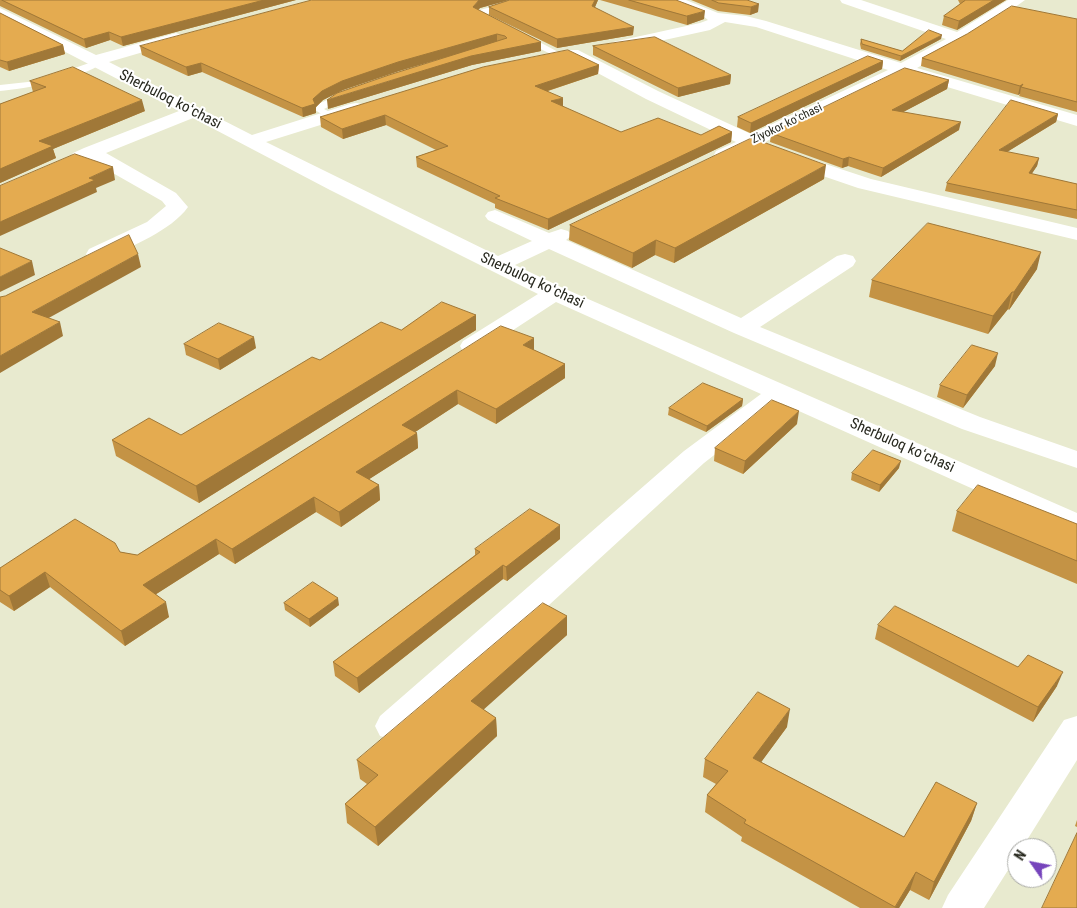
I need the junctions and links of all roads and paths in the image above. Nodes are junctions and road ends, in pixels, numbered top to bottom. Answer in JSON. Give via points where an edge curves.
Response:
{"nodes":[{"id":1,"x":524,"y":0,"type":"edge"},
{"id":2,"x":672,"y":0,"type":"edge"},
{"id":3,"x":847,"y":0,"type":"edge"},
{"id":4,"x":1017,"y":6,"type":"edge"},
{"id":5,"x":0,"y":12,"type":"edge"},
{"id":6,"x":716,"y":17,"type":"junction"},
{"id":7,"x":496,"y":24,"type":"edge"},
{"id":8,"x":187,"y":35,"type":"edge"},
{"id":9,"x":520,"y":35,"type":"edge"},
{"id":10,"x":959,"y":38,"type":"junction"},
{"id":11,"x":566,"y":54,"type":"junction"},
{"id":12,"x":534,"y":59,"type":"edge"},
{"id":13,"x":96,"y":62,"type":"junction"},
{"id":14,"x":901,"y":69,"type":"junction"},
{"id":15,"x":0,"y":88,"type":"edge"},
{"id":16,"x":18,"y":88,"type":"junction"},
{"id":17,"x":0,"y":93,"type":"edge"},
{"id":18,"x":352,"y":93,"type":"edge"},
{"id":19,"x":368,"y":105,"type":"edge"},
{"id":20,"x":193,"y":112,"type":"junction"},
{"id":21,"x":331,"y":116,"type":"junction"},
{"id":22,"x":1077,"y":121,"type":"edge"},
{"id":23,"x":250,"y":141,"type":"junction"},
{"id":24,"x":750,"y":142,"type":"junction"},
{"id":25,"x":91,"y":152,"type":"junction"},
{"id":26,"x":707,"y":163,"type":"edge"},
{"id":27,"x":64,"y":164,"type":"edge"},
{"id":28,"x":495,"y":216,"type":"dead end"},
{"id":29,"x":577,"y":227,"type":"edge"},
{"id":30,"x":1077,"y":234,"type":"edge"},
{"id":31,"x":551,"y":240,"type":"junction"},
{"id":32,"x":845,"y":262,"type":"dead end"},
{"id":33,"x":77,"y":264,"type":"edge"},
{"id":34,"x":497,"y":265,"type":"junction"},
{"id":35,"x":555,"y":294,"type":"junction"},
{"id":36,"x":742,"y":328,"type":"junction"},
{"id":37,"x":454,"y":357,"type":"edge"},
{"id":38,"x":779,"y":392,"type":"junction"},
{"id":39,"x":1077,"y":460,"type":"edge"},
{"id":40,"x":1077,"y":524,"type":"edge"},
{"id":41,"x":393,"y":726,"type":"dead end"},
{"id":42,"x":1077,"y":730,"type":"edge"},
{"id":43,"x":962,"y":908,"type":"edge"}],
"edges":[{"from":1,"to":7,"type":"lane","via":[[479,15]]},
{"from":2,"to":6,"type":"street"},
{"from":3,"to":10,"type":"street"},
{"from":4,"to":10,"type":"street","name":"Ziyokor koʻchasi"},
{"from":5,"to":13,"type":"street","name":"Sherbuloq koʻchasi"},
{"from":6,"to":11,"type":"street","via":[[719,20],[704,27]]},
{"from":6,"to":14,"type":"street","via":[[746,20]]},
{"from":8,"to":13,"type":"street"},
{"from":9,"to":11,"type":"lane"},
{"from":10,"to":14,"type":"street","name":"Ziyokor koʻchasi"},
{"from":11,"to":12,"type":"street"},
{"from":11,"to":24,"type":"street"},
{"from":13,"to":16,"type":"lane","via":[[41,83]]},
{"from":13,"to":20,"type":"street","name":"Sherbuloq koʻchasi"},
{"from":14,"to":22,"type":"street"},
{"from":14,"to":24,"type":"street","name":"Ziyokor koʻchasi"},
{"from":15,"to":16,"type":"lane"},
{"from":16,"to":17,"type":"lane"},
{"from":18,"to":21,"type":"lane","via":[[321,106],[319,110]]},
{"from":19,"to":21,"type":"street"},
{"from":20,"to":23,"type":"street","name":"Sherbuloq koʻchasi"},
{"from":20,"to":25,"type":"street"},
{"from":21,"to":23,"type":"street"},
{"from":23,"to":34,"type":"street","name":"Sherbuloq koʻchasi"},
{"from":24,"to":26,"type":"street","name":"Ziyokor koʻchasi"},
{"from":24,"to":30,"type":"street","via":[[805,165],[865,184]]},
{"from":25,"to":27,"type":"street"},
{"from":25,"to":33,"type":"street","via":[[169,197],[178,207],[154,226]]},
{"from":28,"to":31,"type":"street"},
{"from":29,"to":31,"type":"street"},
{"from":31,"to":34,"type":"street"},
{"from":31,"to":36,"type":"street"},
{"from":32,"to":36,"type":"street"},
{"from":34,"to":35,"type":"street","name":"Sherbuloq koʻchasi"},
{"from":35,"to":37,"type":"street"},
{"from":35,"to":38,"type":"street","name":"Sherbuloq koʻchasi"},
{"from":36,"to":39,"type":"street","via":[[970,423]]},
{"from":38,"to":40,"type":"street","name":"Sherbuloq koʻchasi"},
{"from":38,"to":41,"type":"street","via":[[694,457]]},
{"from":42,"to":43,"type":"street"}]}
